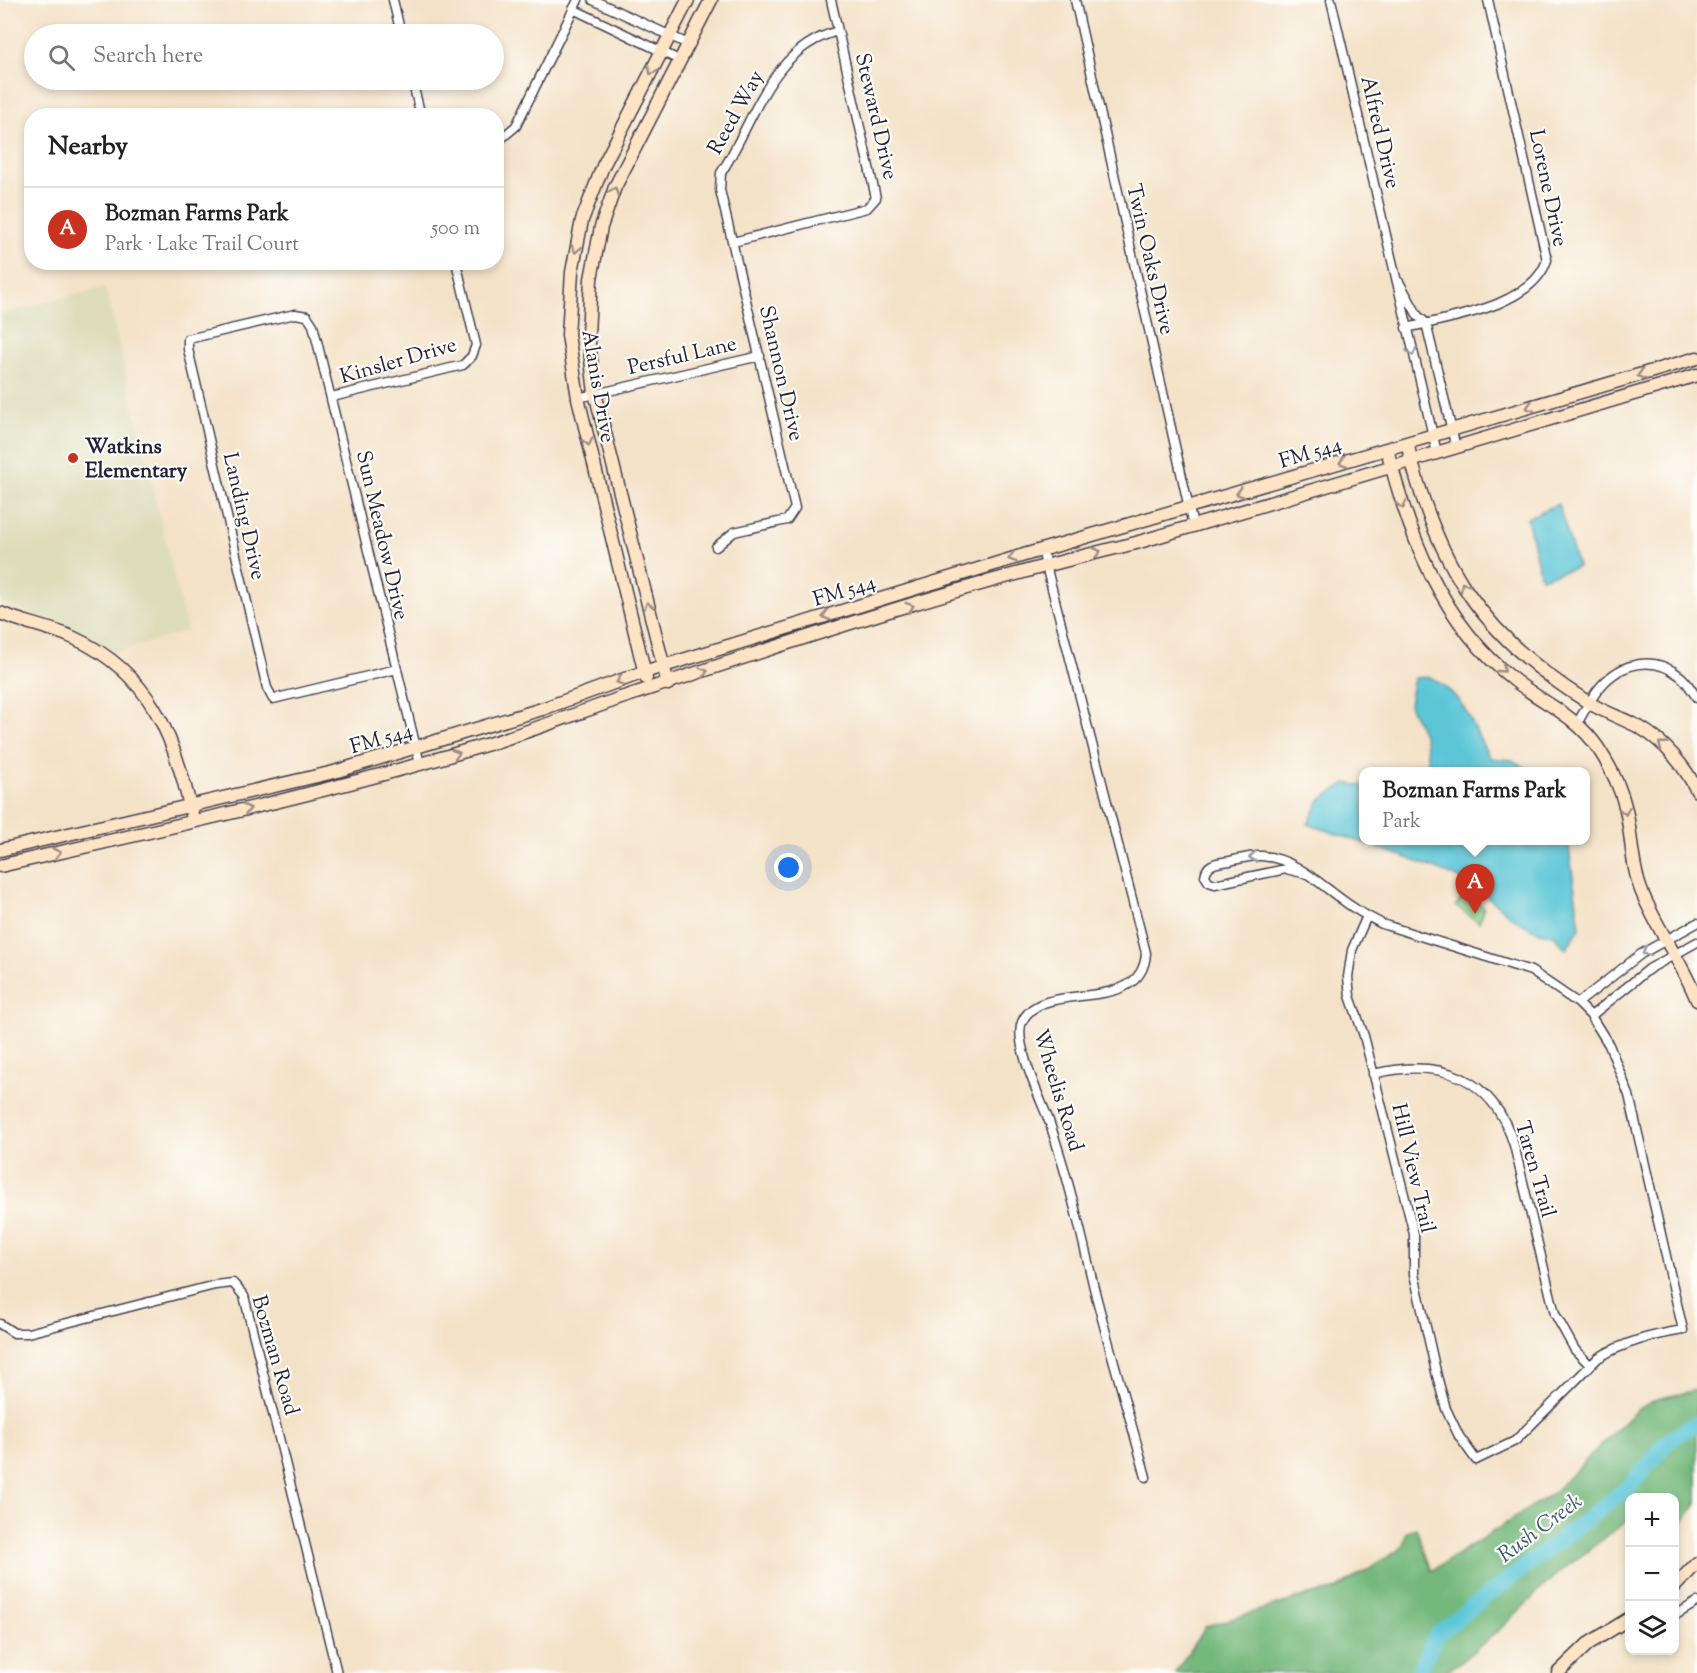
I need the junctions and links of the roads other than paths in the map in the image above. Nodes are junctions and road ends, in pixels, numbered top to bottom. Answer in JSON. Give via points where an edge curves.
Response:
{"nodes":[{"id":1,"x":393,"y":0,"type":"edge"},
{"id":2,"x":578,"y":0,"type":"edge"},
{"id":3,"x":593,"y":0,"type":"edge"},
{"id":4,"x":688,"y":0,"type":"edge"},
{"id":5,"x":711,"y":0,"type":"edge"},
{"id":6,"x":831,"y":0,"type":"edge"},
{"id":7,"x":1075,"y":0,"type":"edge"},
{"id":8,"x":1331,"y":0,"type":"edge"},
{"id":9,"x":1488,"y":0,"type":"edge"},
{"id":10,"x":573,"y":9,"type":"junction"},
{"id":11,"x":399,"y":24,"type":"edge"},
{"id":12,"x":838,"y":31,"type":"junction"},
{"id":13,"x":670,"y":36,"type":"junction"},
{"id":14,"x":688,"y":44,"type":"junction"},
{"id":15,"x":662,"y":51,"type":"junction"},
{"id":16,"x":680,"y":60,"type":"junction"},
{"id":17,"x":414,"y":90,"type":"edge"},
{"id":18,"x":419,"y":108,"type":"edge"},
{"id":19,"x":504,"y":136,"type":"edge"},
{"id":20,"x":733,"y":242,"type":"junction"},
{"id":21,"x":458,"y":270,"type":"edge"},
{"id":22,"x":1394,"y":273,"type":"junction"},
{"id":23,"x":1426,"y":323,"type":"junction"},
{"id":24,"x":1406,"y":328,"type":"junction"},
{"id":25,"x":188,"y":339,"type":"joint"},
{"id":26,"x":760,"y":356,"type":"junction"},
{"id":27,"x":1697,"y":358,"type":"edge"},
{"id":28,"x":1697,"y":375,"type":"edge"},
{"id":29,"x":595,"y":393,"type":"junction"},
{"id":30,"x":332,"y":397,"type":"junction"},
{"id":31,"x":578,"y":398,"type":"junction"},
{"id":32,"x":1451,"y":430,"type":"junction"},
{"id":33,"x":1432,"y":435,"type":"junction"},
{"id":34,"x":1407,"y":443,"type":"junction"},
{"id":35,"x":1456,"y":447,"type":"junction"},
{"id":36,"x":1386,"y":449,"type":"junction"},
{"id":37,"x":1437,"y":453,"type":"junction"},
{"id":38,"x":1411,"y":461,"type":"junction"},
{"id":39,"x":1391,"y":466,"type":"junction"},
{"id":40,"x":1188,"y":507,"type":"junction"},
{"id":41,"x":1192,"y":526,"type":"junction"},
{"id":42,"x":716,"y":547,"type":"dead end"},
{"id":43,"x":1042,"y":550,"type":"junction"},
{"id":44,"x":1046,"y":566,"type":"junction"},
{"id":45,"x":0,"y":613,"type":"edge"},
{"id":46,"x":1483,"y":615,"type":"junction"},
{"id":47,"x":1465,"y":628,"type":"junction"},
{"id":48,"x":663,"y":666,"type":"junction"},
{"id":49,"x":397,"y":669,"type":"junction"},
{"id":50,"x":644,"y":672,"type":"junction"},
{"id":51,"x":668,"y":684,"type":"junction"},
{"id":52,"x":649,"y":689,"type":"junction"},
{"id":53,"x":1697,"y":698,"type":"edge"},
{"id":54,"x":1589,"y":703,"type":"junction"},
{"id":55,"x":1578,"y":722,"type":"junction"},
{"id":56,"x":416,"y":748,"type":"junction"},
{"id":57,"x":420,"y":764,"type":"junction"},
{"id":58,"x":1697,"y":791,"type":"edge"},
{"id":59,"x":190,"y":807,"type":"junction"},
{"id":60,"x":194,"y":822,"type":"junction"},
{"id":61,"x":0,"y":850,"type":"edge"},
{"id":62,"x":0,"y":866,"type":"edge"},
{"id":63,"x":1307,"y":874,"type":"junction"},
{"id":64,"x":1367,"y":916,"type":"junction"},
{"id":65,"x":1697,"y":923,"type":"edge"},
{"id":66,"x":1666,"y":939,"type":"junction"},
{"id":67,"x":1697,"y":942,"type":"edge"},
{"id":68,"x":1675,"y":954,"type":"junction"},
{"id":69,"x":1697,"y":1000,"type":"edge"},
{"id":70,"x":1578,"y":1003,"type":"junction"},
{"id":71,"x":1591,"y":1016,"type":"junction"},
{"id":72,"x":1373,"y":1074,"type":"junction"},
{"id":73,"x":0,"y":1324,"type":"edge"},
{"id":74,"x":1590,"y":1365,"type":"junction"},
{"id":75,"x":1146,"y":1477,"type":"dead end"},
{"id":76,"x":1697,"y":1563,"type":"edge"},
{"id":77,"x":1679,"y":1582,"type":"edge"},
{"id":78,"x":1697,"y":1602,"type":"edge"},
{"id":79,"x":1679,"y":1613,"type":"edge"},
{"id":80,"x":1625,"y":1621,"type":"edge"},
{"id":81,"x":337,"y":1673,"type":"edge"},
{"id":82,"x":1558,"y":1673,"type":"edge"}],
"edges":[{"from":1,"to":11,"type":"street"},
{"from":2,"to":10,"type":"street"},
{"from":3,"to":13,"type":"street"},
{"from":4,"to":13,"type":"main road","name":"Alanis Drive"},
{"from":5,"to":14,"type":"main road","name":"Alanis Drive"},
{"from":6,"to":12,"type":"street","name":"Steward Drive"},
{"from":7,"to":40,"type":"street","name":"Twin Oaks Drive"},
{"from":8,"to":22,"type":"street","name":"Alfred Drive"},
{"from":9,"to":23,"type":"street","name":"Lorene Drive","via":[[1547,260],[1533,280],[1505,301]]},
{"from":10,"to":15,"type":"street"},
{"from":10,"to":19,"type":"street","via":[[516,126]]},
{"from":12,"to":20,"type":"street","name":"Reed Way","via":[[806,44],[787,59],[721,173],[720,190]]},
{"from":12,"to":20,"type":"street","name":"Steward Drive","via":[[875,189],[874,202],[863,209]]},
{"from":13,"to":14,"type":"street"},
{"from":13,"to":15,"type":"main road","name":"Alanis Drive"},
{"from":14,"to":16,"type":"main road","name":"Alanis Drive"},
{"from":15,"to":16,"type":"street"},
{"from":15,"to":31,"type":"main road","name":"Alanis Drive","one_way":true,"via":[[603,166],[582,220],[572,272],[568,335]]},
{"from":29,"to":16,"type":"main road","name":"Alanis Drive","one_way":true,"via":[[588,334],[591,279],[602,227],[615,187]]},
{"from":17,"to":18,"type":"street"},
{"from":20,"to":26,"type":"street","name":"Shannon Drive"},
{"from":21,"to":30,"type":"street","name":"Kinsler Drive","via":[[476,345],[472,356],[463,365]]},
{"from":22,"to":23,"type":"street","name":"Alfred Drive"},
{"from":22,"to":24,"type":"street","name":"Alfred Drive"},
{"from":23,"to":24,"type":"street","name":"Lorene Drive"},
{"from":23,"to":32,"type":"street","name":"Alfred Drive"},
{"from":24,"to":33,"type":"street","name":"Alfred Drive","one_way":true},
{"from":25,"to":30,"type":"street","name":"Sun Meadow Drive","via":[[295,314],[307,316]]},
{"from":25,"to":49,"type":"street","name":"Landing Drive","via":[[190,361],[273,699]]},
{"from":26,"to":29,"type":"street","name":"Persful Lane"},
{"from":26,"to":42,"type":"street","name":"Shannon Drive","via":[[795,503],[794,513],[787,520],[734,532]]},
{"from":27,"to":32,"type":"main road","name":"FM 544","one_way":true},
{"from":28,"to":35,"type":"main road","name":"FM 544"},
{"from":29,"to":31,"type":"street","name":"Persful Lane"},
{"from":48,"to":29,"type":"main road","name":"Alanis Drive","one_way":true},
{"from":30,"to":49,"type":"street","name":"Sun Meadow Drive"},
{"from":31,"to":50,"type":"main road","name":"Alanis Drive","one_way":true},
{"from":32,"to":33,"type":"main road","name":"FM 544"},
{"from":32,"to":35,"type":"street","name":"Alfred Drive"},
{"from":33,"to":34,"type":"main road","name":"FM 544"},
{"from":33,"to":37,"type":"street","name":"Alfred Drive"},
{"from":34,"to":36,"type":"main road","name":"FM 544"},
{"from":34,"to":38,"type":"main road"},
{"from":35,"to":37,"type":"main road","name":"FM 544"},
{"from":36,"to":39,"type":"main road"},
{"from":36,"to":40,"type":"main road","name":"FM 544","one_way":true},
{"from":37,"to":38,"type":"main road","name":"FM 544"},
{"from":38,"to":39,"type":"main road","name":"FM 544"},
{"from":46,"to":38,"type":"main road","one_way":true,"via":[[1439,546]]},
{"from":39,"to":41,"type":"main road","name":"FM 544"},
{"from":39,"to":47,"type":"main road","one_way":true,"via":[[1425,567]]},
{"from":40,"to":41,"type":"street","name":"Twin Oaks Drive"},
{"from":40,"to":43,"type":"main road","name":"FM 544"},
{"from":44,"to":41,"type":"main road","name":"FM 544","one_way":true},
{"from":43,"to":44,"type":"street","name":"Wheelis Road"},
{"from":43,"to":48,"type":"main road","name":"FM 544","one_way":true},
{"from":51,"to":44,"type":"main road","name":"FM 544","one_way":true},
{"from":44,"to":75,"type":"street","name":"Wheelis Road","via":[[1146,953],[1142,972],[1128,986],[1042,1004],[1025,1015],[1020,1032],[1058,1147]]},
{"from":45,"to":59,"type":"main road","via":[[76,639],[140,687],[172,739]]},
{"from":46,"to":47,"type":"main road"},
{"from":46,"to":54,"type":"main road","via":[[1499,635],[1551,679]]},
{"from":47,"to":55,"type":"main road","one_way":true,"via":[[1490,659],[1515,680]]},
{"from":48,"to":50,"type":"main road","name":"FM 544"},
{"from":48,"to":51,"type":"main road","name":"Alanis Drive"},
{"from":49,"to":56,"type":"street","name":"Sun Meadow Drive"},
{"from":50,"to":52,"type":"main road","name":"Alanis Drive"},
{"from":50,"to":56,"type":"main road","name":"FM 544","one_way":true},
{"from":51,"to":52,"type":"main road","name":"FM 544"},
{"from":57,"to":52,"type":"main road","name":"FM 544","one_way":true},
{"from":53,"to":54,"type":"street","via":[[1682,677],[1663,665],[1641,662],[1618,671]]},
{"from":54,"to":55,"type":"street"},
{"from":58,"to":54,"type":"main road","one_way":true,"via":[[1671,752],[1642,729]]},
{"from":55,"to":66,"type":"main road","one_way":true,"via":[[1612,770],[1626,809],[1641,890]]},
{"from":56,"to":57,"type":"street","name":"Sun Meadow Drive"},
{"from":56,"to":59,"type":"main road","name":"FM 544"},
{"from":60,"to":57,"type":"main road","name":"FM 544","one_way":true,"via":[[339,788]]},
{"from":59,"to":60,"type":"main road"},
{"from":59,"to":61,"type":"main road","name":"FM 544"},
{"from":62,"to":60,"type":"main road","name":"FM 544","one_way":true},
{"from":63,"to":63,"type":"street","one_way":true,"via":[[1285,861],[1260,855],[1211,864],[1205,876],[1215,884],[1286,869]]},
{"from":63,"to":64,"type":"street"},
{"from":64,"to":70,"type":"street","via":[[1402,931],[1531,970]]},
{"from":64,"to":72,"type":"street","name":"Hill View Trail","via":[[1352,950],[1348,977],[1352,1006]]},
{"from":65,"to":66,"type":"street"},
{"from":66,"to":68,"type":"main road"},
{"from":66,"to":70,"type":"street","one_way":true},
{"from":67,"to":68,"type":"street"},
{"from":68,"to":69,"type":"main road"},
{"from":68,"to":71,"type":"street","via":[[1649,969]]},
{"from":70,"to":71,"type":"street"},
{"from":71,"to":74,"type":"street","via":[[1609,1045],[1629,1095],[1683,1330],[1614,1348]]},
{"from":72,"to":74,"type":"street","name":"Taren Trail","via":[[1401,1067],[1450,1072],[1475,1085],[1495,1106],[1514,1144],[1555,1314],[1575,1350]]},
{"from":72,"to":74,"type":"street","name":"Hill View Trail","via":[[1414,1234],[1414,1274],[1437,1376],[1446,1409],[1476,1460],[1515,1441]]},
{"from":73,"to":81,"type":"street","name":"Bozman Road","via":[[8,1331],[28,1333],[233,1283],[244,1296]]},
{"from":76,"to":77,"type":"main road"},
{"from":78,"to":79,"type":"street"},
{"from":80,"to":82,"type":"main road","via":[[1588,1644]]}]}
